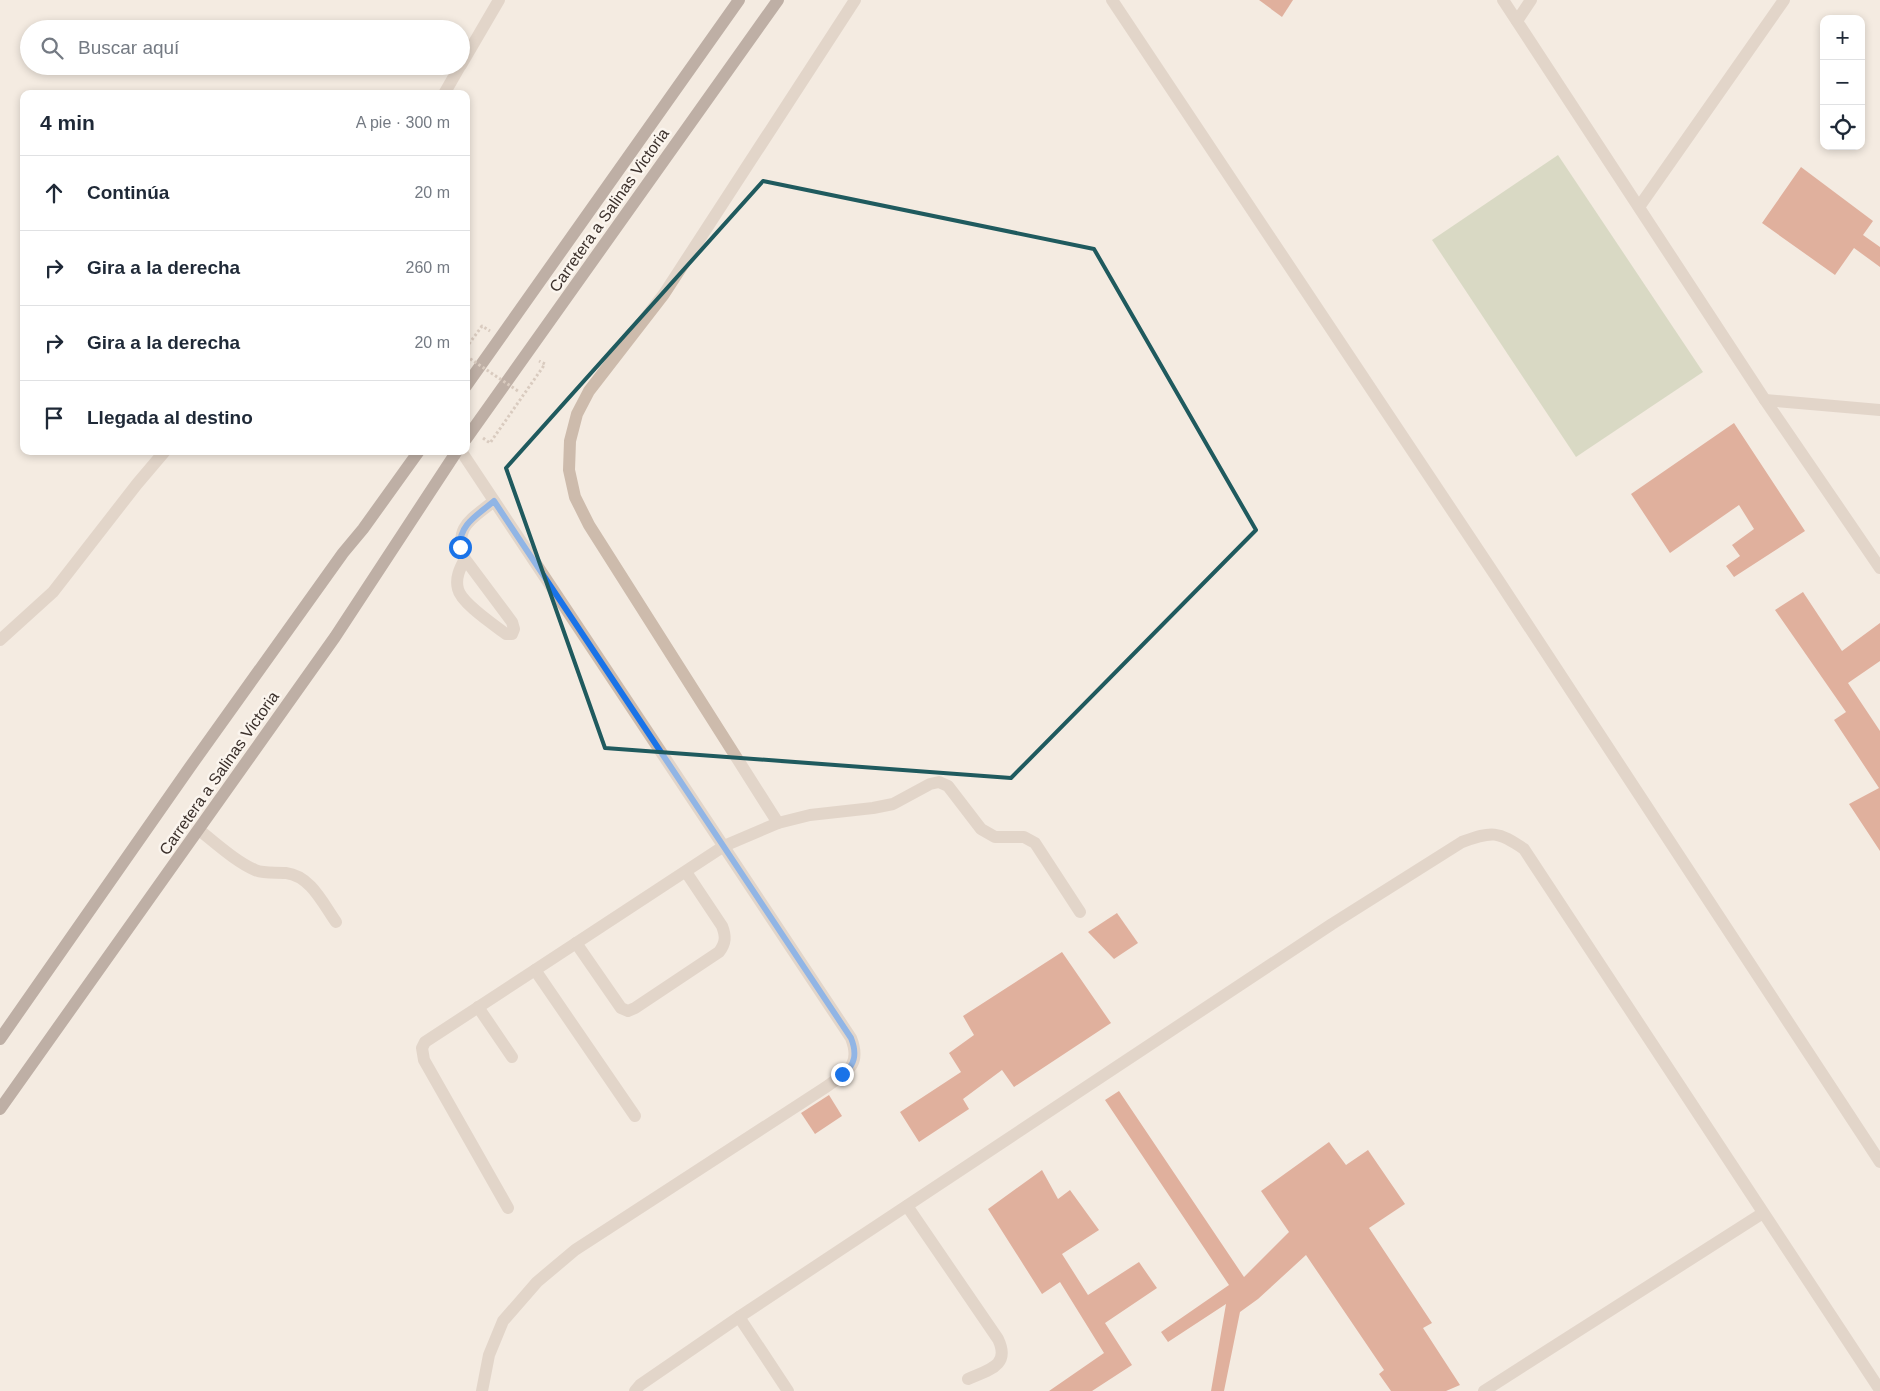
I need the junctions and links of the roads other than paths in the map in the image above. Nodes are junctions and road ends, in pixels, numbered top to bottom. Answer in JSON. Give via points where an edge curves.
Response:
{"nodes":[{"id":1,"x":498,"y":0,"type":"edge"},
{"id":2,"x":739,"y":0,"type":"edge"},
{"id":3,"x":778,"y":0,"type":"edge"},
{"id":4,"x":855,"y":0,"type":"edge"},
{"id":5,"x":1112,"y":0,"type":"edge"},
{"id":6,"x":1503,"y":0,"type":"edge"},
{"id":7,"x":1531,"y":0,"type":"edge"},
{"id":8,"x":1784,"y":0,"type":"edge"},
{"id":9,"x":1517,"y":21,"type":"junction"},
{"id":10,"x":470,"y":50,"type":"edge"},
{"id":11,"x":456,"y":75,"type":"edge"},
{"id":12,"x":446,"y":90,"type":"edge"},
{"id":13,"x":1639,"y":207,"type":"junction"},
{"id":14,"x":470,"y":380,"type":"edge"},
{"id":15,"x":1765,"y":400,"type":"junction"},
{"id":16,"x":1880,"y":410,"type":"edge"},
{"id":17,"x":470,"y":433,"type":"edge"},
{"id":18,"x":162,"y":455,"type":"edge"},
{"id":19,"x":416,"y":455,"type":"edge"},
{"id":20,"x":456,"y":455,"type":"edge"},
{"id":21,"x":462,"y":455,"type":"edge"},
{"id":22,"x":494,"y":501,"type":"junction"},
{"id":23,"x":465,"y":559,"type":"junction"},
{"id":24,"x":1880,"y":568,"type":"edge"},
{"id":25,"x":0,"y":640,"type":"edge"},
{"id":26,"x":778,"y":823,"type":"junction"},
{"id":27,"x":199,"y":830,"type":"junction"},
{"id":28,"x":724,"y":846,"type":"junction"},
{"id":29,"x":686,"y":872,"type":"junction"},
{"id":30,"x":1080,"y":912,"type":"dead end"},
{"id":31,"x":336,"y":922,"type":"dead end"},
{"id":32,"x":576,"y":943,"type":"junction"},
{"id":33,"x":535,"y":970,"type":"junction"},
{"id":34,"x":478,"y":1007,"type":"junction"},
{"id":35,"x":0,"y":1039,"type":"edge"},
{"id":36,"x":512,"y":1057,"type":"dead end"},
{"id":37,"x":0,"y":1110,"type":"edge"},
{"id":38,"x":635,"y":1116,"type":"dead end"},
{"id":39,"x":1880,"y":1162,"type":"edge"},
{"id":40,"x":906,"y":1206,"type":"junction"},
{"id":41,"x":508,"y":1208,"type":"dead end"},
{"id":42,"x":1763,"y":1213,"type":"junction"},
{"id":43,"x":739,"y":1317,"type":"junction"},
{"id":44,"x":968,"y":1379,"type":"dead end"},
{"id":45,"x":1880,"y":1390,"type":"edge"},
{"id":46,"x":482,"y":1391,"type":"edge"},
{"id":47,"x":635,"y":1391,"type":"edge"},
{"id":48,"x":788,"y":1391,"type":"edge"},
{"id":49,"x":1484,"y":1391,"type":"edge"}],
"edges":[{"from":1,"to":10,"type":"street"},
{"from":2,"to":14,"type":"main road","name":"Carretera a Salinas Victoria"},
{"from":3,"to":17,"type":"main road","name":"Carretera a Salinas Victoria"},
{"from":4,"to":26,"type":"street","via":[[664,294],[589,391],[577,414],[570,441],[569,470],[575,497],[589,525]]},
{"from":5,"to":39,"type":"street"},
{"from":6,"to":9,"type":"street"},
{"from":7,"to":9,"type":"street"},
{"from":8,"to":13,"type":"street"},
{"from":9,"to":13,"type":"street"},
{"from":11,"to":12,"type":"street"},
{"from":13,"to":15,"type":"street"},
{"from":15,"to":16,"type":"street"},
{"from":15,"to":24,"type":"street"},
{"from":18,"to":25,"type":"street","via":[[53,592]]},
{"from":19,"to":35,"type":"main road","name":"Carretera a Salinas Victoria","via":[[342,553]]},
{"from":20,"to":27,"type":"main road","name":"Carretera a Salinas Victoria","via":[[336,637]]},
{"from":21,"to":22,"type":"street"},
{"from":22,"to":23,"type":"street","via":[[465,526],[460,538]]},
{"from":22,"to":28,"type":"street"},
{"from":23,"to":23,"type":"street","via":[[512,622],[512,634],[506,634],[462,598],[457,582]]},
{"from":26,"to":28,"type":"street"},
{"from":26,"to":30,"type":"street","via":[[810,815],[893,804],[939,782],[948,786],[981,829],[995,837],[1024,837],[1035,843]]},
{"from":27,"to":31,"type":"street","via":[[244,865],[258,871],[299,877],[310,886]]},
{"from":27,"to":37,"type":"main road","name":"Carretera a Salinas Victoria"},
{"from":28,"to":29,"type":"street"},
{"from":28,"to":46,"type":"street","via":[[851,1038],[855,1047],[852,1065],[826,1087],[575,1250],[537,1282],[503,1321],[489,1355]]},
{"from":29,"to":32,"type":"street"},
{"from":29,"to":32,"type":"street","via":[[722,926],[724,945],[719,952],[635,1008],[621,1008]]},
{"from":32,"to":33,"type":"street"},
{"from":33,"to":34,"type":"street"},
{"from":33,"to":38,"type":"street"},
{"from":34,"to":36,"type":"street"},
{"from":34,"to":41,"type":"street","via":[[425,1042],[422,1052]]},
{"from":40,"to":42,"type":"street","via":[[1332,924],[1462,842],[1495,833],[1524,849]]},
{"from":40,"to":43,"type":"street"},
{"from":40,"to":44,"type":"street","via":[[1002,1347],[1000,1362]]},
{"from":42,"to":45,"type":"street"},
{"from":42,"to":49,"type":"street"},
{"from":43,"to":47,"type":"street"},
{"from":43,"to":48,"type":"street"}]}
